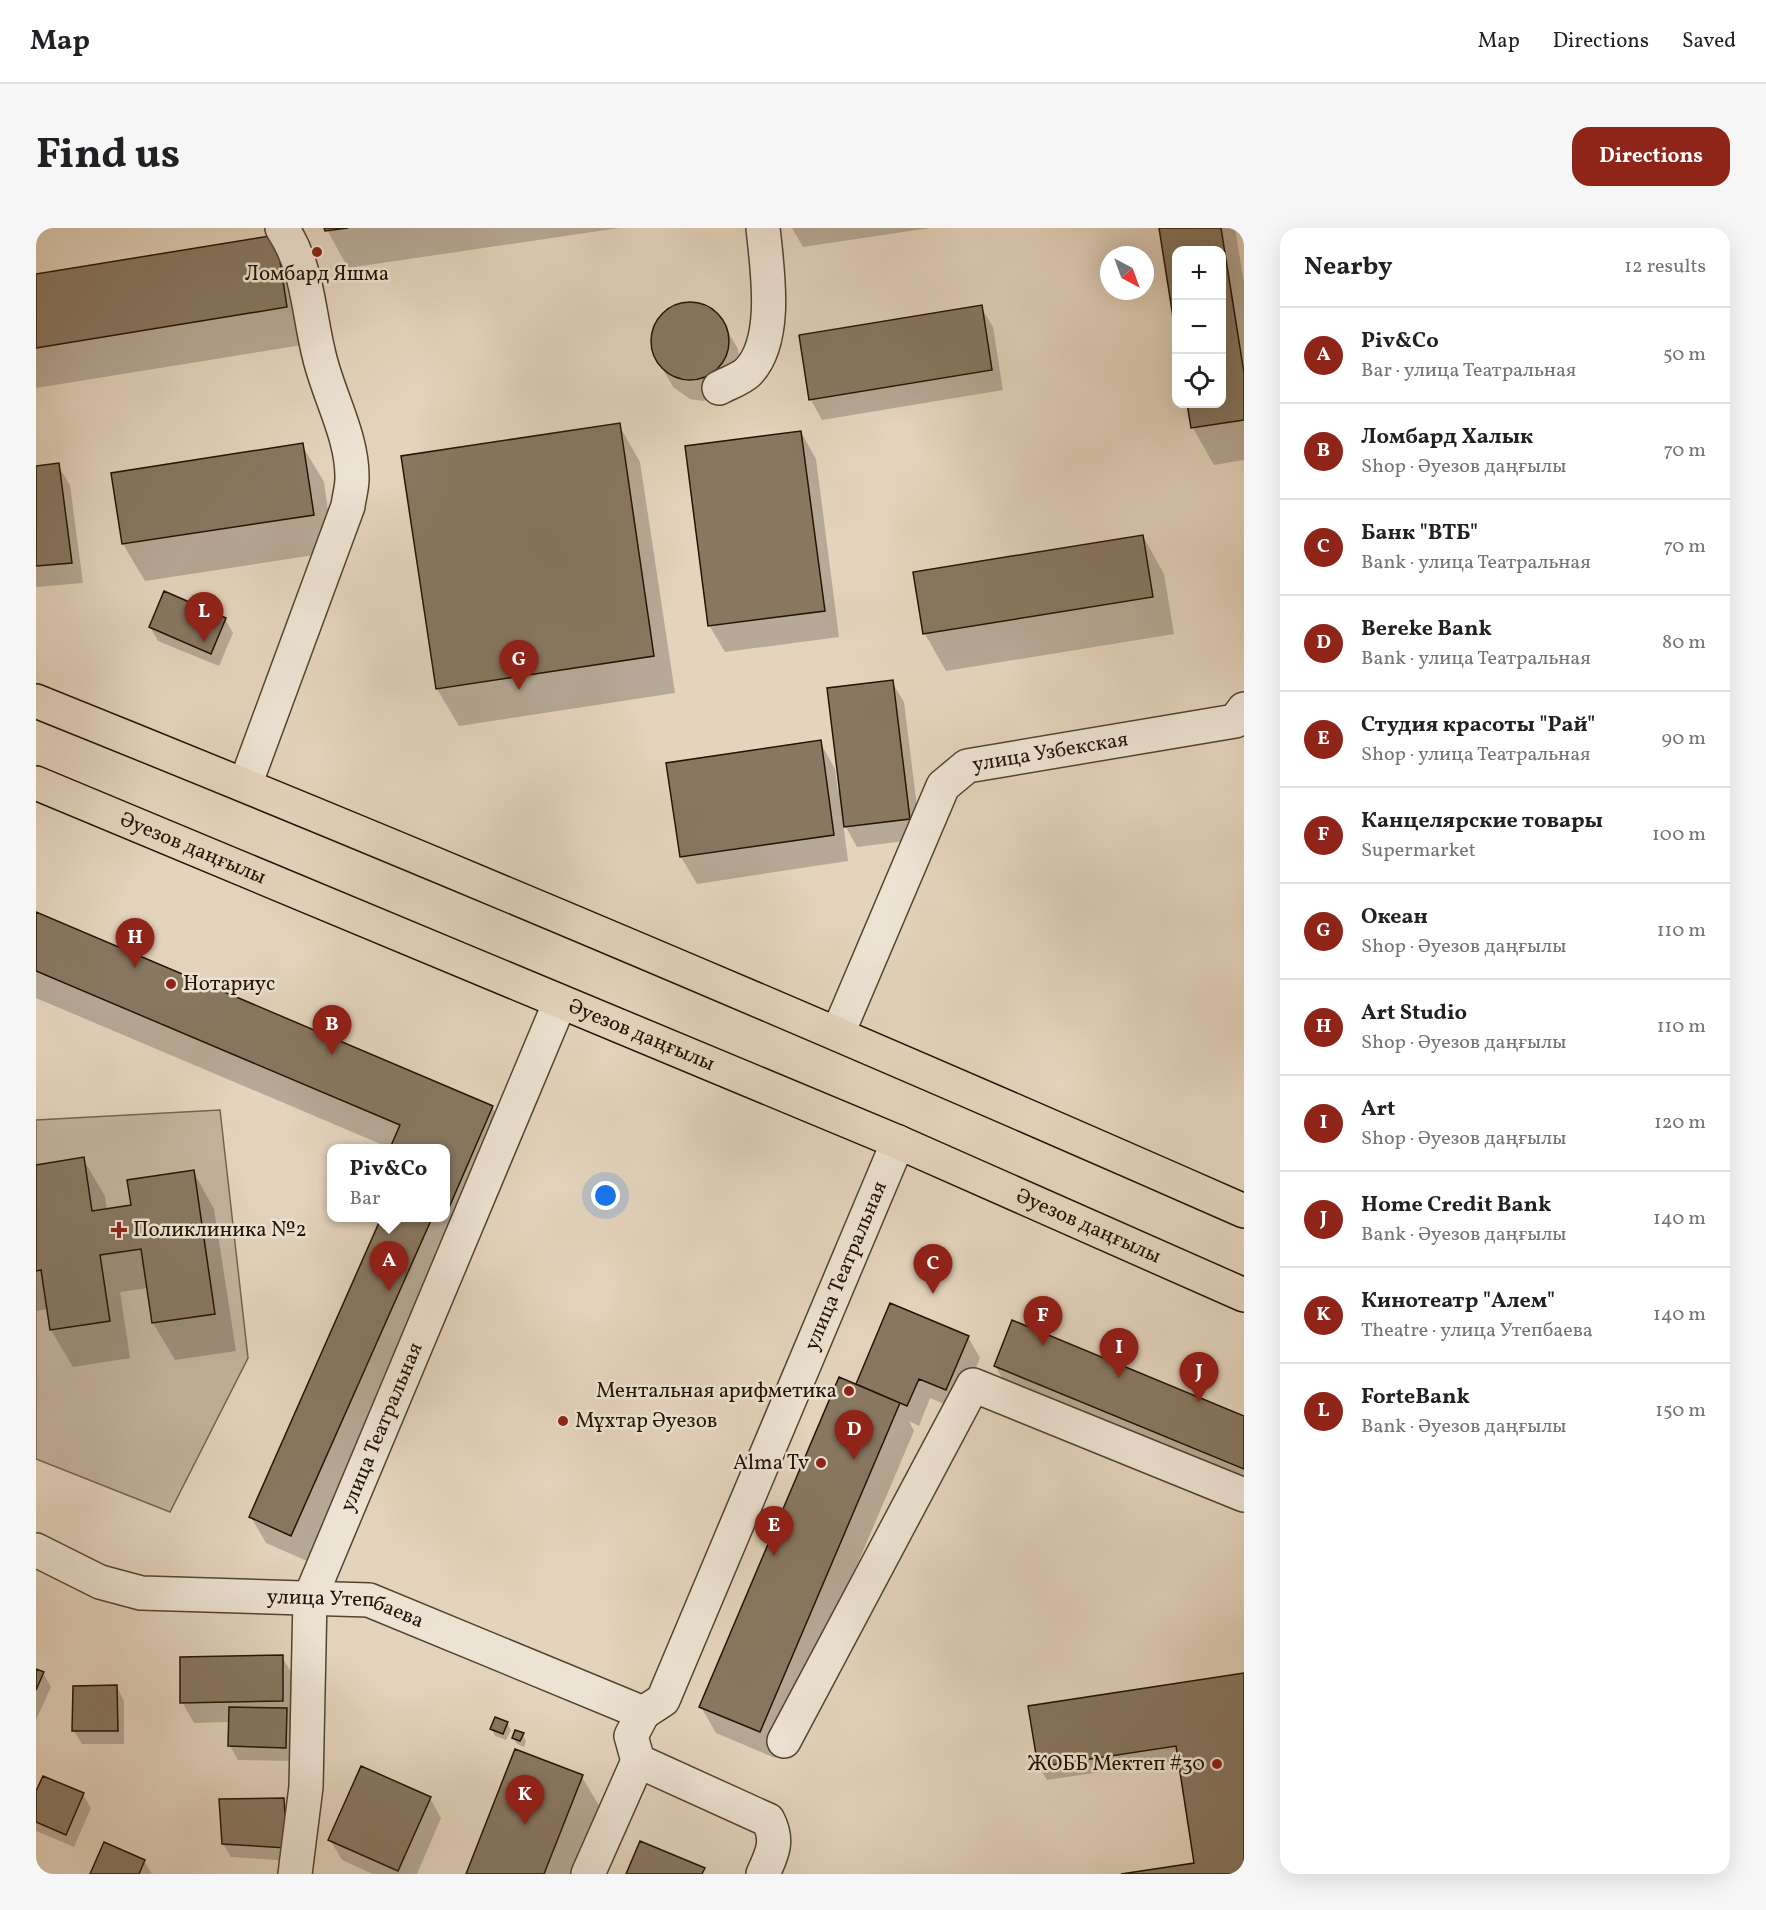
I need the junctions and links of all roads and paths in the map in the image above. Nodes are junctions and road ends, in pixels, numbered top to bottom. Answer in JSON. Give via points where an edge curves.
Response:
{"nodes":[{"id":1,"x":282,"y":228,"type":"edge"},
{"id":2,"x":763,"y":228,"type":"edge"},
{"id":3,"x":719,"y":388,"type":"dead end"},
{"id":4,"x":36,"y":701,"type":"edge"},
{"id":5,"x":1244,"y":709,"type":"edge"},
{"id":6,"x":36,"y":783,"type":"edge"},
{"id":7,"x":245,"y":785,"type":"junction"},
{"id":8,"x":560,"y":1002,"type":"junction"},
{"id":9,"x":838,"y":1033,"type":"junction"},
{"id":10,"x":898,"y":1142,"type":"junction"},
{"id":11,"x":1244,"y":1212,"type":"edge"},
{"id":12,"x":1244,"y":1295,"type":"edge"},
{"id":13,"x":1244,"y":1495,"type":"edge"},
{"id":14,"x":36,"y":1550,"type":"edge"},
{"id":15,"x":310,"y":1598,"type":"junction"},
{"id":16,"x":643,"y":1713,"type":"junction"},
{"id":17,"x":784,"y":1741,"type":"dead end"},
{"id":18,"x":638,"y":1761,"type":"junction"},
{"id":19,"x":295,"y":1874,"type":"edge"},
{"id":20,"x":588,"y":1874,"type":"edge"},
{"id":21,"x":763,"y":1874,"type":"edge"}],
"edges":[{"from":1,"to":7,"type":"street","via":[[303,269],[319,355],[350,454],[352,478],[348,506]]},
{"from":2,"to":3,"type":"street","via":[[769,297],[764,343],[747,372]]},
{"from":4,"to":7,"type":"main road"},
{"from":5,"to":9,"type":"street","name":"улица Узбекская","via":[[1235,721],[968,766],[943,786]]},
{"from":6,"to":8,"type":"main road","name":"Әуезов даңғылы"},
{"from":7,"to":9,"type":"main road"},
{"from":8,"to":10,"type":"main road","name":"Әуезов даңғылы"},
{"from":8,"to":15,"type":"street","name":"улица Театральная"},
{"from":9,"to":11,"type":"main road"},
{"from":10,"to":12,"type":"main road","name":"Әуезов даңғылы"},
{"from":10,"to":16,"type":"street","name":"улица Театральная","via":[[663,1700]]},
{"from":13,"to":17,"type":"street","via":[[974,1385]]},
{"from":14,"to":15,"type":"street","name":"улица Утепбаева","via":[[100,1582],[141,1593]]},
{"from":15,"to":16,"type":"street","name":"улица Утепбаева","via":[[369,1600]]},
{"from":15,"to":19,"type":"street","name":"улица Театральная","via":[[306,1787]]},
{"from":16,"to":18,"type":"street","via":[[632,1736]]},
{"from":18,"to":20,"type":"street"},
{"from":18,"to":21,"type":"street","via":[[768,1821],[775,1833],[775,1848]]}]}
